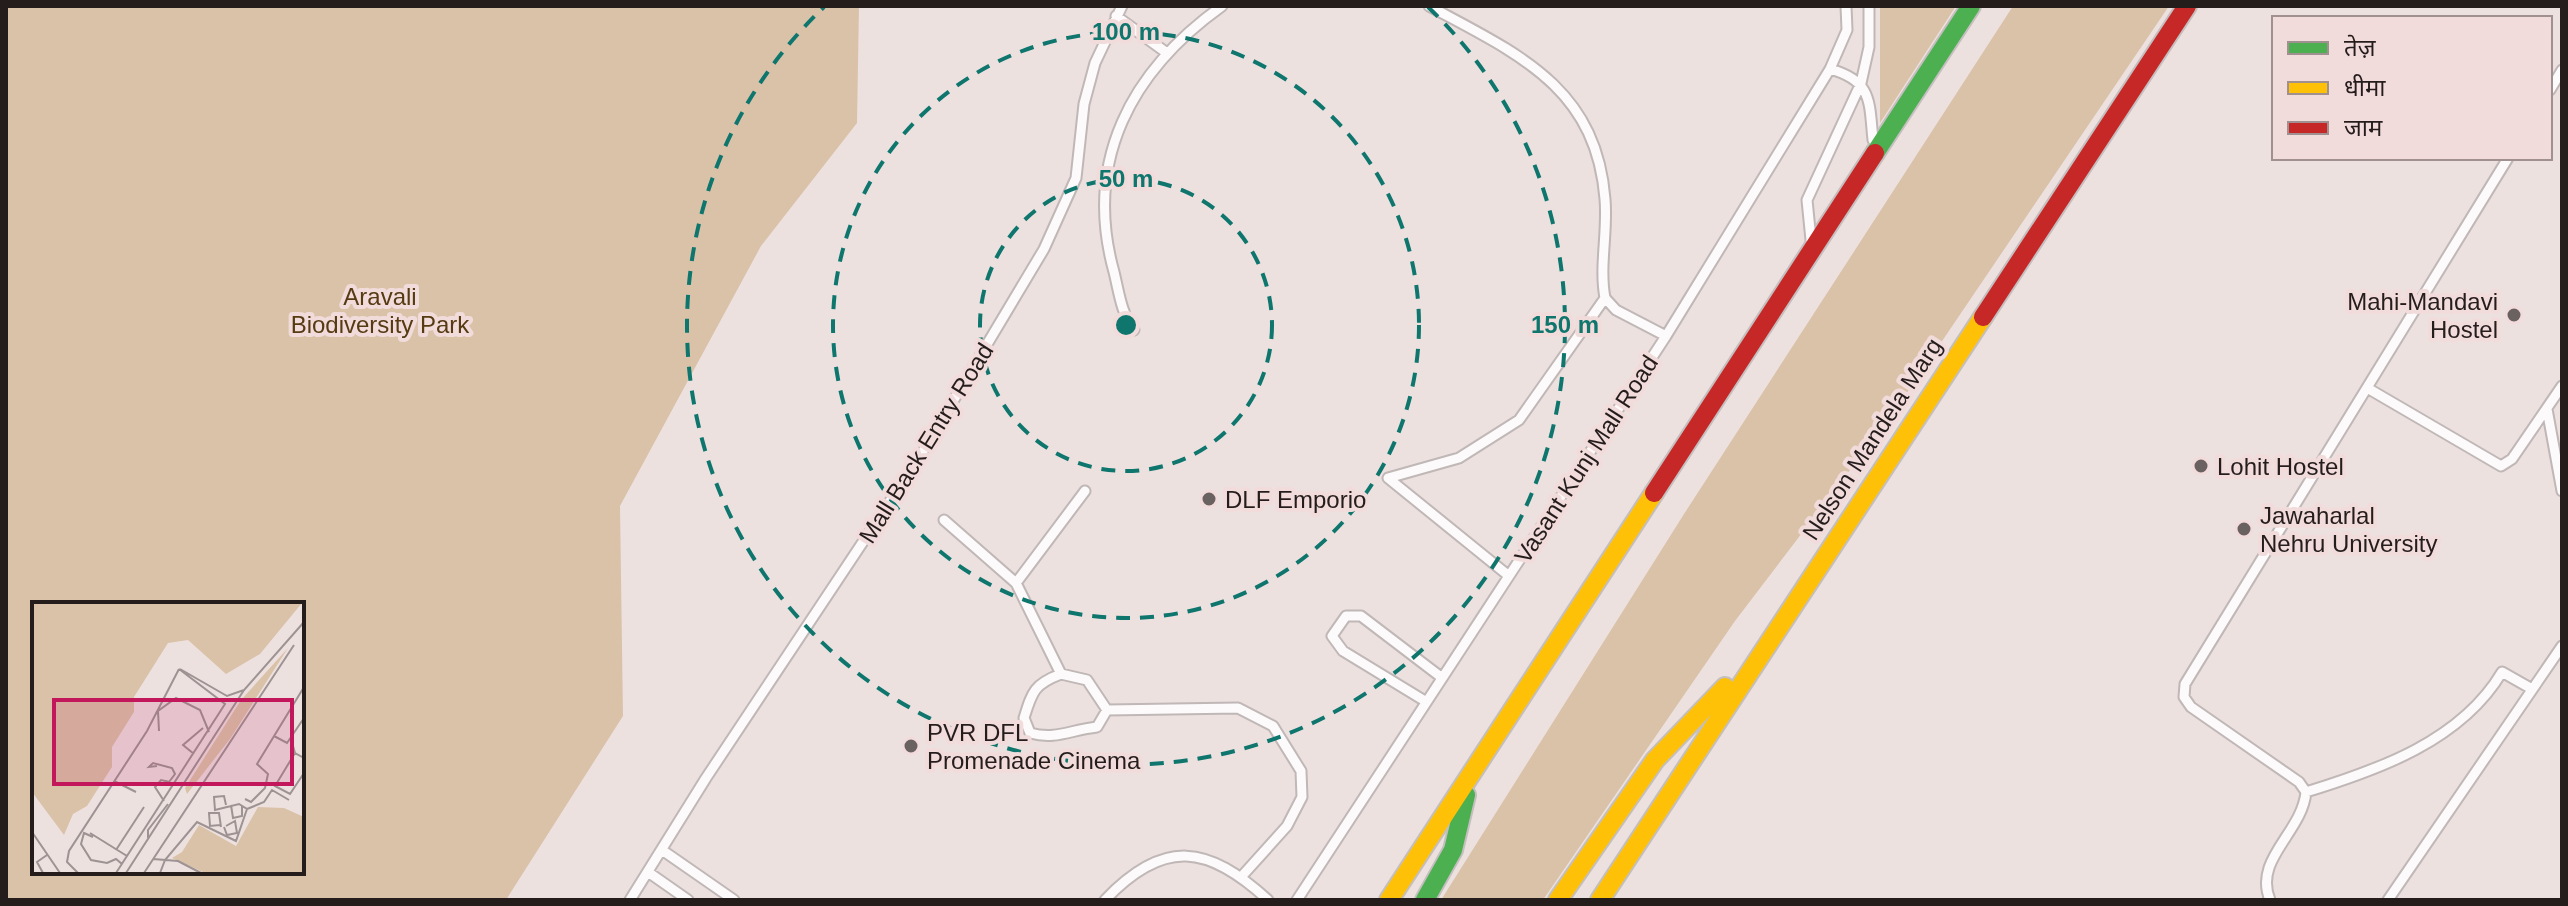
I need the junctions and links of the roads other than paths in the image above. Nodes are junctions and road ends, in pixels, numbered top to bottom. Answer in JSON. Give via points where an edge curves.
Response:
{"nodes":[{"id":1,"x":1122,"y":6,"type":"edge"},
{"id":2,"x":1222,"y":6,"type":"edge"},
{"id":3,"x":1429,"y":6,"type":"edge"},
{"id":4,"x":1846,"y":6,"type":"edge"},
{"id":5,"x":1869,"y":6,"type":"edge"},
{"id":6,"x":1971,"y":6,"type":"edge"},
{"id":7,"x":2187,"y":6,"type":"edge"},
{"id":8,"x":1116,"y":16,"type":"junction"},
{"id":9,"x":1167,"y":53,"type":"junction"},
{"id":10,"x":1830,"y":69,"type":"junction"},
{"id":11,"x":1861,"y":83,"type":"junction"},
{"id":12,"x":1874,"y":153,"type":"junction"},
{"id":13,"x":2507,"y":160,"type":"edge"},
{"id":14,"x":1813,"y":247,"type":"junction"},
{"id":15,"x":1605,"y":298,"type":"junction"},
{"id":16,"x":1134,"y":330,"type":"dead end"},
{"id":17,"x":1666,"y":336,"type":"junction"},
{"id":18,"x":2562,"y":386,"type":"edge"},
{"id":19,"x":2369,"y":389,"type":"junction"},
{"id":20,"x":2547,"y":409,"type":"junction"},
{"id":21,"x":1085,"y":491,"type":"dead end"},
{"id":22,"x":2562,"y":491,"type":"edge"},
{"id":23,"x":944,"y":520,"type":"dead end"},
{"id":24,"x":1509,"y":576,"type":"junction"},
{"id":25,"x":1016,"y":583,"type":"junction"},
{"id":26,"x":2562,"y":646,"type":"edge"},
{"id":27,"x":1751,"y":666,"type":"junction"},
{"id":28,"x":1061,"y":674,"type":"junction"},
{"id":29,"x":1441,"y":677,"type":"junction"},
{"id":30,"x":2532,"y":689,"type":"junction"},
{"id":31,"x":1425,"y":701,"type":"junction"},
{"id":32,"x":1107,"y":710,"type":"junction"},
{"id":33,"x":1472,"y":773,"type":"junction"},
{"id":34,"x":2306,"y":792,"type":"junction"},
{"id":35,"x":662,"y":850,"type":"junction"},
{"id":36,"x":648,"y":872,"type":"junction"},
{"id":37,"x":1242,"y":876,"type":"junction"},
{"id":38,"x":630,"y":900,"type":"edge"},
{"id":39,"x":688,"y":900,"type":"edge"},
{"id":40,"x":734,"y":900,"type":"edge"},
{"id":41,"x":1105,"y":900,"type":"edge"},
{"id":42,"x":1268,"y":900,"type":"edge"},
{"id":43,"x":1297,"y":900,"type":"edge"},
{"id":44,"x":1389,"y":900,"type":"edge"},
{"id":45,"x":1425,"y":900,"type":"edge"},
{"id":46,"x":1558,"y":900,"type":"edge"},
{"id":47,"x":1600,"y":900,"type":"edge"},
{"id":48,"x":2270,"y":900,"type":"edge"},
{"id":49,"x":2388,"y":900,"type":"edge"}],
"edges":[{"from":1,"to":8,"type":"lane","name":"Mall Back Entry Road"},
{"from":2,"to":9,"type":"lane"},
{"from":3,"to":15,"type":"lane","via":[[1523,61],[1554,84],[1584,119],[1604,183]]},
{"from":4,"to":10,"type":"lane","name":"Vasant Kunj Mall Road","via":[[1847,30]]},
{"from":5,"to":11,"type":"lane","via":[[1869,47]]},
{"from":6,"to":12,"type":"main road"},
{"from":7,"to":27,"type":"main road","name":"Nelson Mandela Marg"},
{"from":8,"to":9,"type":"lane"},
{"from":8,"to":35,"type":"lane","name":"Mall Back Entry Road","via":[[1084,104],[1076,178],[1044,249],[922,453]]},
{"from":9,"to":16,"type":"lane","via":[[1120,118],[1104,185],[1110,258],[1122,309]]},
{"from":10,"to":11,"type":"lane"},
{"from":10,"to":17,"type":"lane","name":"Vasant Kunj Mall Road"},
{"from":11,"to":12,"type":"lane","via":[[1868,98]]},
{"from":11,"to":14,"type":"lane","via":[[1807,200]]},
{"from":12,"to":14,"type":"main road"},
{"from":13,"to":19,"type":"lane"},
{"from":14,"to":33,"type":"main road"},
{"from":15,"to":17,"type":"lane","via":[[1616,310]]},
{"from":15,"to":24,"type":"lane","via":[[1519,420],[1459,458],[1388,478]]},
{"from":17,"to":24,"type":"lane","name":"Vasant Kunj Mall Road"},
{"from":18,"to":20,"type":"lane"},
{"from":19,"to":20,"type":"lane","via":[[2501,466],[2512,459]]},
{"from":19,"to":34,"type":"lane","via":[[2185,684],[2184,697],[2191,707]]},
{"from":20,"to":22,"type":"lane"},
{"from":21,"to":25,"type":"lane"},
{"from":23,"to":25,"type":"lane"},
{"from":24,"to":29,"type":"lane","name":"Vasant Kunj Mall Road"},
{"from":25,"to":28,"type":"lane"},
{"from":26,"to":30,"type":"lane"},
{"from":27,"to":46,"type":"main road","via":[[1703,705],[1660,753]]},
{"from":27,"to":47,"type":"main road","name":"Nelson Mandela Marg"},
{"from":28,"to":32,"type":"lane","via":[[1087,680]]},
{"from":28,"to":32,"type":"lane","via":[[1041,681],[1031,696],[1024,718],[1030,733],[1049,738],[1097,727]]},
{"from":29,"to":31,"type":"lane","name":"Vasant Kunj Mall Road"},
{"from":29,"to":31,"type":"lane","via":[[1361,616],[1346,616],[1334,629],[1332,636],[1343,651]]},
{"from":30,"to":34,"type":"lane","via":[[2502,672],[2488,696],[2449,730],[2364,774]]},
{"from":30,"to":49,"type":"lane"},
{"from":31,"to":43,"type":"lane","name":"Vasant Kunj Mall Road"},
{"from":32,"to":37,"type":"lane","via":[[1238,708],[1273,726],[1301,771],[1302,797],[1287,826]]},
{"from":33,"to":44,"type":"main road"},
{"from":33,"to":45,"type":"main road","via":[[1453,850]]},
{"from":34,"to":48,"type":"lane","via":[[2298,819],[2267,869],[2263,884]]},
{"from":35,"to":36,"type":"lane","name":"Mall Back Entry Road"},
{"from":35,"to":40,"type":"lane"},
{"from":36,"to":38,"type":"lane","name":"Mall Back Entry Road"},
{"from":36,"to":39,"type":"lane"},
{"from":37,"to":41,"type":"lane","via":[[1223,863],[1179,857],[1128,876]]},
{"from":37,"to":42,"type":"lane"}]}
